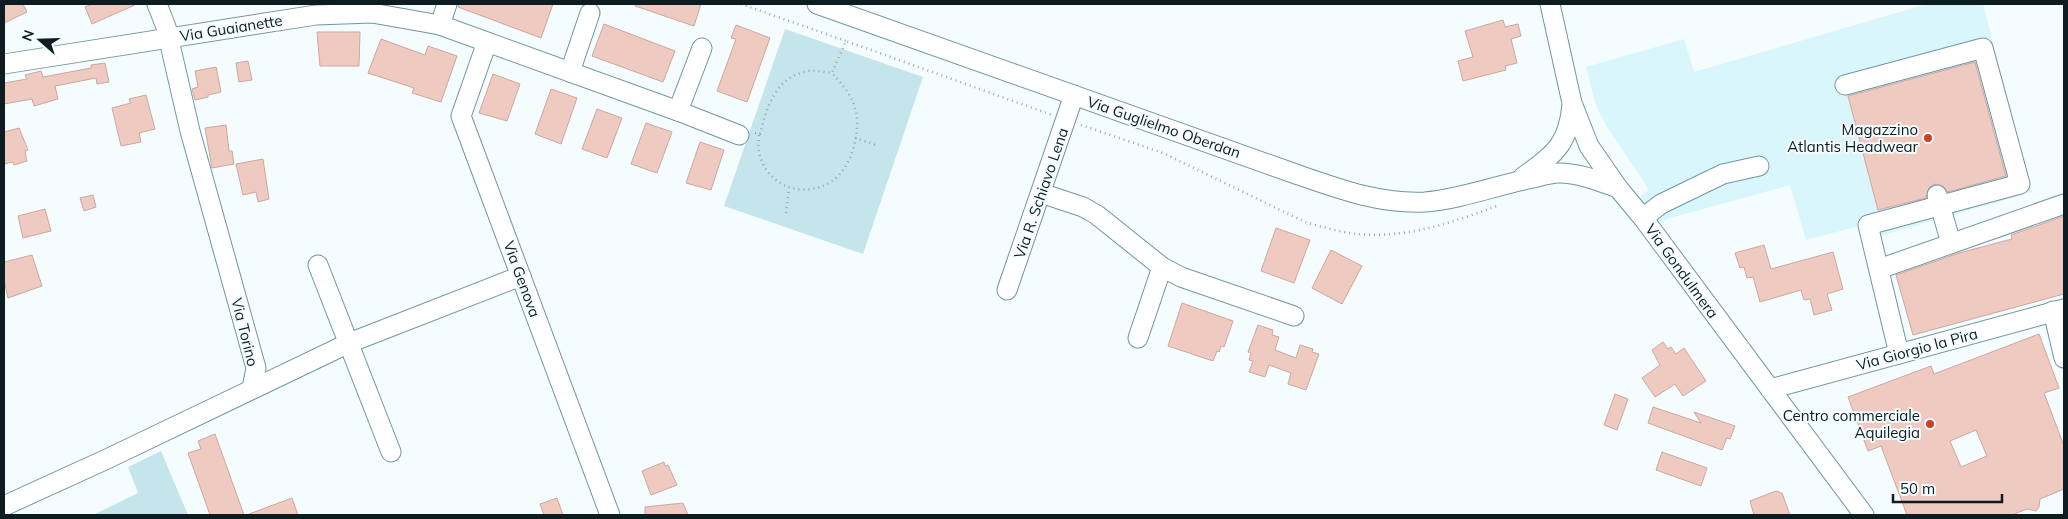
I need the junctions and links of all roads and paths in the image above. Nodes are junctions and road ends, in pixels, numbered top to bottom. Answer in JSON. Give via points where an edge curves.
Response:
{"nodes":[{"id":1,"x":157,"y":4,"type":"edge"},
{"id":2,"x":271,"y":4,"type":"edge"},
{"id":3,"x":447,"y":4,"type":"edge"},
{"id":4,"x":741,"y":4,"type":"edge"},
{"id":5,"x":817,"y":4,"type":"edge"},
{"id":6,"x":1550,"y":4,"type":"edge"},
{"id":7,"x":590,"y":13,"type":"dead end"},
{"id":8,"x":266,"y":22,"type":"junction"},
{"id":9,"x":440,"y":25,"type":"junction"},
{"id":10,"x":169,"y":38,"type":"junction"},
{"id":11,"x":846,"y":41,"type":"junction"},
{"id":12,"x":487,"y":42,"type":"junction"},
{"id":13,"x":702,"y":48,"type":"dead end"},
{"id":14,"x":4,"y":64,"type":"edge"},
{"id":15,"x":570,"y":72,"type":"junction"},
{"id":16,"x":832,"y":73,"type":"junction"},
{"id":17,"x":1845,"y":86,"type":"dead end"},
{"id":18,"x":1074,"y":95,"type":"junction"},
{"id":19,"x":1572,"y":103,"type":"junction"},
{"id":20,"x":678,"y":111,"type":"junction"},
{"id":21,"x":1066,"y":120,"type":"junction"},
{"id":22,"x":760,"y":134,"type":"junction"},
{"id":23,"x":739,"y":135,"type":"joint"},
{"id":24,"x":855,"y":138,"type":"junction"},
{"id":25,"x":876,"y":145,"type":"dead end"},
{"id":26,"x":1560,"y":146,"type":"junction"},
{"id":27,"x":1588,"y":146,"type":"junction"},
{"id":28,"x":1560,"y":173,"type":"junction"},
{"id":29,"x":1518,"y":181,"type":"junction"},
{"id":30,"x":1708,"y":182,"type":"dead end"},
{"id":31,"x":789,"y":188,"type":"junction"},
{"id":32,"x":1618,"y":188,"type":"junction"},
{"id":33,"x":1041,"y":193,"type":"junction"},
{"id":34,"x":1939,"y":200,"type":"junction"},
{"id":35,"x":1501,"y":204,"type":"dead end"},
{"id":36,"x":2064,"y":204,"type":"edge"},
{"id":37,"x":786,"y":213,"type":"dead end"},
{"id":38,"x":1643,"y":218,"type":"junction"},
{"id":39,"x":1951,"y":243,"type":"junction"},
{"id":40,"x":318,"y":265,"type":"dead end"},
{"id":41,"x":1162,"y":267,"type":"junction"},
{"id":42,"x":1879,"y":269,"type":"junction"},
{"id":43,"x":521,"y":276,"type":"junction"},
{"id":44,"x":1007,"y":290,"type":"dead end"},
{"id":45,"x":2059,"y":310,"type":"edge"},
{"id":46,"x":1294,"y":316,"type":"dead end"},
{"id":47,"x":1138,"y":338,"type":"dead end"},
{"id":48,"x":349,"y":343,"type":"junction"},
{"id":49,"x":1899,"y":354,"type":"junction"},
{"id":50,"x":2064,"y":358,"type":"edge"},
{"id":51,"x":252,"y":388,"type":"junction"},
{"id":52,"x":1770,"y":390,"type":"junction"},
{"id":53,"x":391,"y":452,"type":"dead end"},
{"id":54,"x":10,"y":508,"type":"edge"},
{"id":55,"x":514,"y":510,"type":"dead end"},
{"id":56,"x":514,"y":515,"type":"edge"},
{"id":57,"x":610,"y":515,"type":"edge"},
{"id":58,"x":1864,"y":515,"type":"edge"}],
"edges":[{"from":1,"to":10,"type":"street","name":"Via Torino"},
{"from":2,"to":8,"type":"street"},
{"from":3,"to":9,"type":"street"},
{"from":4,"to":11,"type":"path"},
{"from":5,"to":18,"type":"street","name":"Via Guglielmo Oberdan"},
{"from":6,"to":19,"type":"street","name":"Via Gondulmera"},
{"from":7,"to":15,"type":"street"},
{"from":8,"to":9,"type":"street","name":"Via Guaianette","via":[[316,15],[372,13]]},
{"from":8,"to":10,"type":"street","name":"Via Guaianette"},
{"from":9,"to":12,"type":"street","name":"Via Guaianette"},
{"from":10,"to":14,"type":"street","name":"Via Guaianette"},
{"from":10,"to":51,"type":"street","name":"Via Torino","via":[[190,131],[256,368]]},
{"from":11,"to":16,"type":"path"},
{"from":11,"to":21,"type":"path"},
{"from":12,"to":15,"type":"street","name":"Via Guaianette"},
{"from":12,"to":43,"type":"street","name":"Via Genova","via":[[461,116]]},
{"from":13,"to":20,"type":"street"},
{"from":15,"to":20,"type":"street","name":"Via Guaianette"},
{"from":16,"to":22,"type":"path","via":[[809,71],[789,79],[775,92]]},
{"from":16,"to":24,"type":"path","via":[[856,109]]},
{"from":17,"to":34,"type":"street","via":[[1907,74],[1983,48],[2020,184]]},
{"from":18,"to":21,"type":"street","name":"Via R. Schiavo Lena"},
{"from":18,"to":29,"type":"street","name":"Via Guglielmo Oberdan","via":[[1380,200],[1452,199]]},
{"from":19,"to":26,"type":"street","name":"Via Guglielmo Oberdan","via":[[1567,131]]},
{"from":19,"to":27,"type":"street","name":"Via Gondulmera"},
{"from":20,"to":23,"type":"street","name":"Via Guaianette"},
{"from":21,"to":33,"type":"street","name":"Via R. Schiavo Lena"},
{"from":21,"to":35,"type":"path","via":[[1163,153],[1305,222],[1330,229],[1381,235],[1404,232],[1429,228]]},
{"from":22,"to":23,"type":"path","via":[[749,132]]},
{"from":22,"to":31,"type":"path","via":[[760,156],[767,172]]},
{"from":24,"to":25,"type":"path"},
{"from":24,"to":31,"type":"path","via":[[843,169],[830,183],[814,188]]},
{"from":26,"to":27,"type":"street"},
{"from":26,"to":29,"type":"street","name":"Via Guglielmo Oberdan"},
{"from":27,"to":28,"type":"street","name":"Via Guglielmo Oberdan","via":[[1586,155],[1576,166]]},
{"from":27,"to":32,"type":"street","name":"Via Gondulmera"},
{"from":28,"to":29,"type":"street","name":"Via Guglielmo Oberdan"},
{"from":28,"to":32,"type":"street","name":"Via Guglielmo Oberdan"},
{"from":30,"to":38,"type":"street","via":[[1661,204]]},
{"from":31,"to":37,"type":"path"},
{"from":32,"to":38,"type":"street","name":"Via Gondulmera"},
{"from":33,"to":41,"type":"street","via":[[1097,215]]},
{"from":33,"to":44,"type":"street","name":"Via R. Schiavo Lena"},
{"from":34,"to":39,"type":"street"},
{"from":34,"to":42,"type":"street","via":[[1868,225]]},
{"from":36,"to":39,"type":"street"},
{"from":38,"to":52,"type":"street","name":"Via Gondulmera"},
{"from":39,"to":42,"type":"street"},
{"from":40,"to":48,"type":"street"},
{"from":41,"to":46,"type":"street","via":[[1180,277]]},
{"from":41,"to":47,"type":"street"},
{"from":42,"to":49,"type":"street"},
{"from":43,"to":48,"type":"street"},
{"from":43,"to":57,"type":"street","name":"Via Genova"},
{"from":45,"to":49,"type":"street","name":"Via Giorgio la Pira"},
{"from":45,"to":50,"type":"street"},
{"from":48,"to":51,"type":"street"},
{"from":48,"to":53,"type":"street"},
{"from":49,"to":52,"type":"street","name":"Via Giorgio la Pira"},
{"from":51,"to":54,"type":"street","name":"Via Torino"},
{"from":52,"to":58,"type":"street","name":"Via Gondulmera"},
{"from":55,"to":56,"type":"path"}]}
